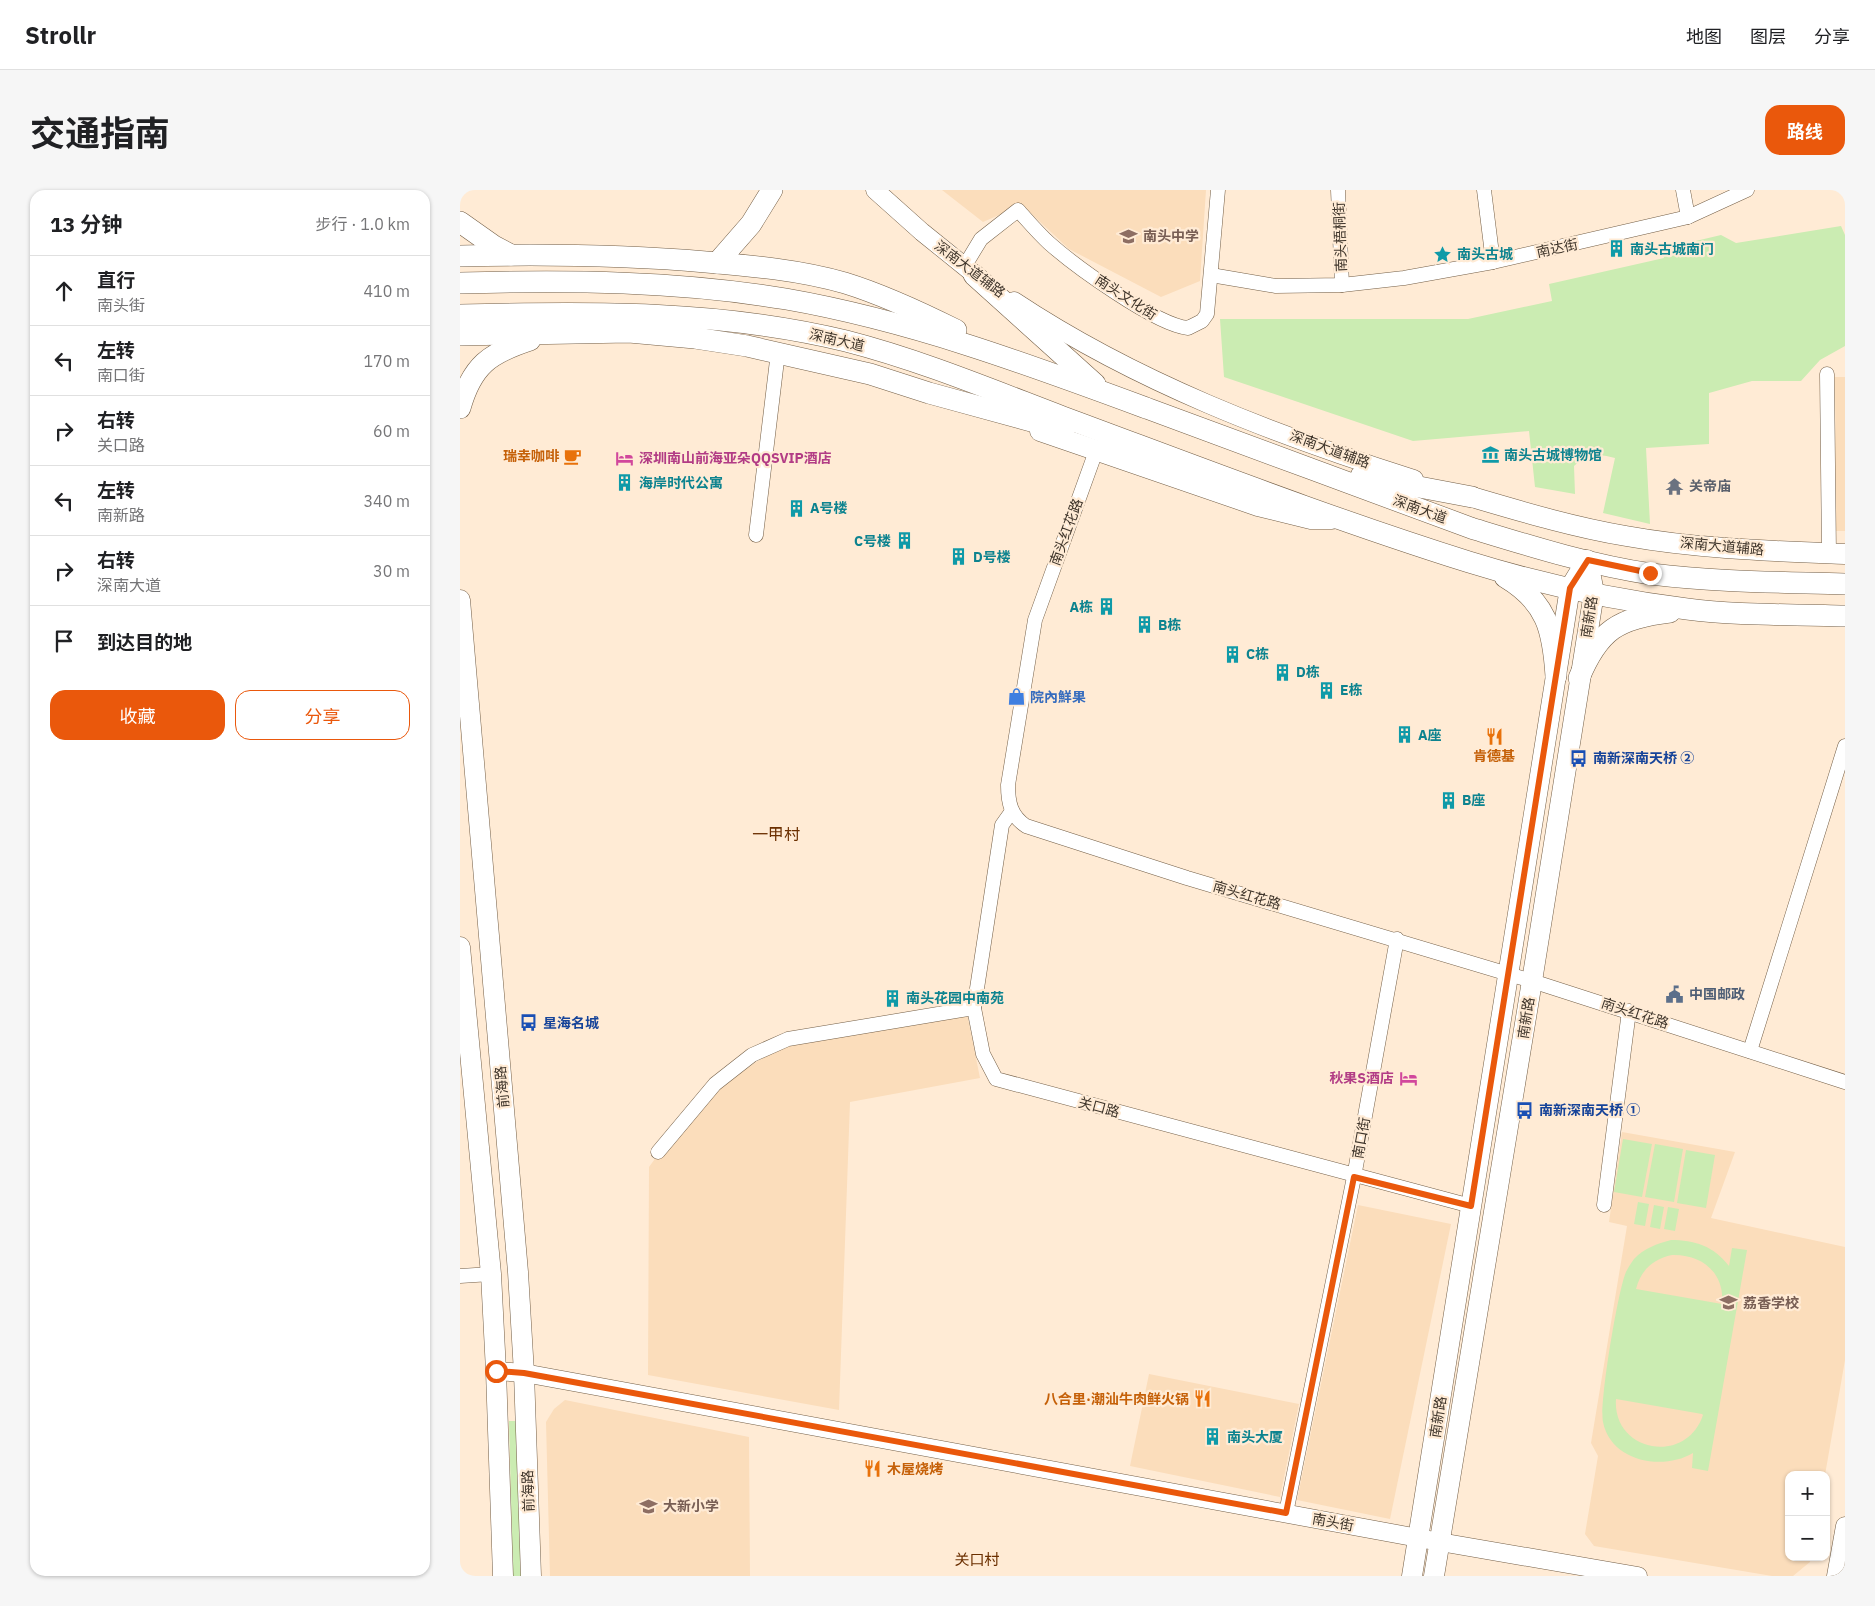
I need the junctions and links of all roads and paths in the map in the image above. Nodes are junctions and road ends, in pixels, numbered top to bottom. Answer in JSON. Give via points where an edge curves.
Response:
{"nodes":[{"id":1,"x":772,"y":190,"type":"edge"},
{"id":2,"x":875,"y":190,"type":"edge"},
{"id":3,"x":1218,"y":190,"type":"edge"},
{"id":4,"x":1338,"y":190,"type":"edge"},
{"id":5,"x":1484,"y":190,"type":"edge"},
{"id":6,"x":1683,"y":190,"type":"edge"},
{"id":7,"x":1747,"y":190,"type":"edge"},
{"id":8,"x":1688,"y":217,"type":"junction"},
{"id":9,"x":460,"y":222,"type":"edge"},
{"id":10,"x":511,"y":255,"type":"junction"},
{"id":11,"x":460,"y":256,"type":"edge"},
{"id":12,"x":717,"y":262,"type":"junction"},
{"id":13,"x":1493,"y":262,"type":"junction"},
{"id":14,"x":969,"y":271,"type":"junction"},
{"id":15,"x":1211,"y":275,"type":"junction"},
{"id":16,"x":460,"y":282,"type":"edge"},
{"id":17,"x":1342,"y":284,"type":"junction"},
{"id":18,"x":460,"y":315,"type":"edge"},
{"id":19,"x":582,"y":333,"type":"junction"},
{"id":20,"x":460,"y":335,"type":"edge"},
{"id":21,"x":778,"y":352,"type":"junction"},
{"id":22,"x":1013,"y":358,"type":"junction"},
{"id":23,"x":1828,"y":374,"type":"dead end"},
{"id":24,"x":929,"y":393,"type":"junction"},
{"id":25,"x":1105,"y":393,"type":"junction"},
{"id":26,"x":460,"y":408,"type":"edge"},
{"id":27,"x":1096,"y":451,"type":"junction"},
{"id":28,"x":1194,"y":465,"type":"junction"},
{"id":29,"x":1300,"y":465,"type":"junction"},
{"id":30,"x":1472,"y":497,"type":"junction"},
{"id":31,"x":1343,"y":519,"type":"junction"},
{"id":32,"x":756,"y":535,"type":"dead end"},
{"id":33,"x":1837,"y":554,"type":"edge"},
{"id":34,"x":1588,"y":560,"type":"junction"},
{"id":35,"x":1471,"y":562,"type":"junction"},
{"id":36,"x":1845,"y":584,"type":"edge"},
{"id":37,"x":1570,"y":588,"type":"junction"},
{"id":38,"x":1594,"y":593,"type":"junction"},
{"id":39,"x":460,"y":600,"type":"edge"},
{"id":40,"x":1690,"y":610,"type":"junction"},
{"id":41,"x":1845,"y":616,"type":"edge"},
{"id":42,"x":1556,"y":676,"type":"junction"},
{"id":43,"x":1579,"y":678,"type":"junction"},
{"id":44,"x":1845,"y":746,"type":"edge"},
{"id":45,"x":1012,"y":810,"type":"junction"},
{"id":46,"x":1397,"y":938,"type":"junction"},
{"id":47,"x":460,"y":947,"type":"edge"},
{"id":48,"x":1510,"y":974,"type":"junction"},
{"id":49,"x":1532,"y":981,"type":"junction"},
{"id":50,"x":974,"y":1008,"type":"junction"},
{"id":51,"x":1629,"y":1011,"type":"junction"},
{"id":52,"x":1750,"y":1051,"type":"junction"},
{"id":53,"x":1845,"y":1082,"type":"edge"},
{"id":54,"x":658,"y":1152,"type":"dead end"},
{"id":55,"x":1354,"y":1177,"type":"junction"},
{"id":56,"x":1604,"y":1205,"type":"dead end"},
{"id":57,"x":1471,"y":1206,"type":"junction"},
{"id":58,"x":490,"y":1274,"type":"junction"},
{"id":59,"x":460,"y":1276,"type":"edge"},
{"id":60,"x":496,"y":1371,"type":"junction"},
{"id":61,"x":524,"y":1373,"type":"junction"},
{"id":62,"x":1286,"y":1513,"type":"junction"},
{"id":63,"x":1845,"y":1526,"type":"edge"},
{"id":64,"x":1419,"y":1538,"type":"junction"},
{"id":65,"x":1440,"y":1542,"type":"junction"},
{"id":66,"x":503,"y":1576,"type":"edge"},
{"id":67,"x":531,"y":1576,"type":"edge"},
{"id":68,"x":1412,"y":1576,"type":"edge"},
{"id":69,"x":1434,"y":1576,"type":"edge"},
{"id":70,"x":1638,"y":1576,"type":"edge"},
{"id":71,"x":1836,"y":1576,"type":"edge"}],
"edges":[{"from":1,"to":12,"type":"main road","via":[[751,224]]},
{"from":2,"to":14,"type":"street","name":"深南大道辅路"},
{"from":3,"to":15,"type":"street","name":"南头文化街"},
{"from":4,"to":17,"type":"street","name":"南头梧桐街"},
{"from":5,"to":13,"type":"street"},
{"from":6,"to":8,"type":"street"},
{"from":7,"to":8,"type":"street","name":"南达街"},
{"from":8,"to":13,"type":"street","name":"南达街"},
{"from":9,"to":10,"type":"main road"},
{"from":10,"to":11,"type":"main road","name":"深南大道"},
{"from":10,"to":12,"type":"main road","name":"深南大道","via":[[594,255]]},
{"from":12,"to":22,"type":"main road","name":"深南大道","via":[[776,269],[844,283],[910,308]]},
{"from":13,"to":17,"type":"street","name":"南达街","via":[[1404,278]]},
{"from":14,"to":15,"type":"street","name":"南头文化街","via":[[981,239],[1018,210],[1050,243],[1077,264],[1169,324],[1188,328],[1202,321],[1207,314]]},
{"from":14,"to":25,"type":"main road"},
{"from":14,"to":30,"type":"street","name":"深南大道辅路","via":[[1090,348],[1153,380],[1229,412]]},
{"from":15,"to":17,"type":"street","name":"南达街","via":[[1276,286]]},
{"from":16,"to":22,"type":"main road","name":"深南大道","via":[[654,283],[786,299],[864,315]]},
{"from":18,"to":28,"type":"main road","name":"深南大道","via":[[636,313],[736,321],[788,329],[892,354]]},
{"from":19,"to":20,"type":"main road","name":"深南大道"},
{"from":19,"to":21,"type":"main road","name":"深南大道","via":[[629,332],[694,338]]},
{"from":19,"to":26,"type":"main road","via":[[535,338],[493,355],[475,372]]},
{"from":21,"to":24,"type":"main road","name":"深南大道","via":[[870,374]]},
{"from":21,"to":32,"type":"street"},
{"from":22,"to":25,"type":"main road","name":"深南大道"},
{"from":23,"to":33,"type":"street"},
{"from":24,"to":27,"type":"main road"},
{"from":24,"to":28,"type":"main road","name":"深南大道"},
{"from":25,"to":29,"type":"main road","name":"深南大道"},
{"from":27,"to":31,"type":"main road","via":[[1284,514],[1311,519]]},
{"from":27,"to":45,"type":"street","name":"南头红花路","via":[[1035,620],[1008,785]]},
{"from":28,"to":31,"type":"main road","name":"深南大道"},
{"from":29,"to":30,"type":"main road"},
{"from":29,"to":34,"type":"main road","name":"深南大道","via":[[1471,528]]},
{"from":30,"to":33,"type":"main road","name":"深南大道辅路","via":[[1571,525],[1628,537]]},
{"from":31,"to":35,"type":"main road","name":"深南大道"},
{"from":34,"to":36,"type":"main road","name":"深南大道","via":[[1691,578]]},
{"from":34,"to":37,"type":"main road","name":"南新路"},
{"from":34,"to":38,"type":"main road","name":"南新路"},
{"from":35,"to":37,"type":"main road","name":"深南大道"},
{"from":35,"to":42,"type":"main road","via":[[1504,576],[1533,597],[1551,633]]},
{"from":37,"to":38,"type":"main road","name":"深南大道"},
{"from":37,"to":42,"type":"main road","name":"南新路"},
{"from":38,"to":40,"type":"main road","name":"深南大道"},
{"from":38,"to":43,"type":"main road","name":"南新路"},
{"from":39,"to":61,"type":"main road","name":"前海路"},
{"from":40,"to":41,"type":"main road","name":"深南大道"},
{"from":40,"to":43,"type":"main road","via":[[1634,619],[1610,630],[1595,644]]},
{"from":42,"to":48,"type":"main road","name":"南新路"},
{"from":43,"to":49,"type":"main road","name":"南新路"},
{"from":44,"to":52,"type":"street"},
{"from":45,"to":46,"type":"street","name":"南头红花路","via":[[1017,820],[1026,826],[1187,878]]},
{"from":45,"to":50,"type":"street","name":"关口路","via":[[1002,825]]},
{"from":46,"to":48,"type":"street","name":"南头红花路"},
{"from":46,"to":55,"type":"street","name":"南口街"},
{"from":47,"to":58,"type":"main road","name":"前海路"},
{"from":48,"to":49,"type":"street","name":"南头红花路"},
{"from":48,"to":57,"type":"main road","name":"南新路"},
{"from":49,"to":51,"type":"street","name":"南头红花路"},
{"from":49,"to":65,"type":"main road","name":"南新路"},
{"from":50,"to":54,"type":"street","via":[[788,1039],[752,1055],[715,1084]]},
{"from":50,"to":55,"type":"street","name":"关口路","via":[[983,1054],[996,1079]]},
{"from":51,"to":52,"type":"street","name":"南头红花路"},
{"from":51,"to":56,"type":"street"},
{"from":52,"to":53,"type":"street","name":"南头红花路"},
{"from":55,"to":57,"type":"street","name":"关口路"},
{"from":55,"to":62,"type":"street","name":"南口街"},
{"from":57,"to":64,"type":"main road","name":"南新路"},
{"from":58,"to":59,"type":"street"},
{"from":58,"to":60,"type":"main road","name":"前海路"},
{"from":60,"to":61,"type":"street","name":"南头街"},
{"from":60,"to":66,"type":"main road","name":"前海路"},
{"from":61,"to":62,"type":"street","name":"南头街"},
{"from":61,"to":67,"type":"main road","name":"前海路"},
{"from":62,"to":64,"type":"street","name":"南头街"},
{"from":63,"to":71,"type":"street"},
{"from":64,"to":65,"type":"street","name":"南头街"},
{"from":64,"to":68,"type":"main road","name":"南新路"},
{"from":65,"to":69,"type":"main road","name":"南新路"},
{"from":65,"to":70,"type":"street","name":"南头街"}]}
